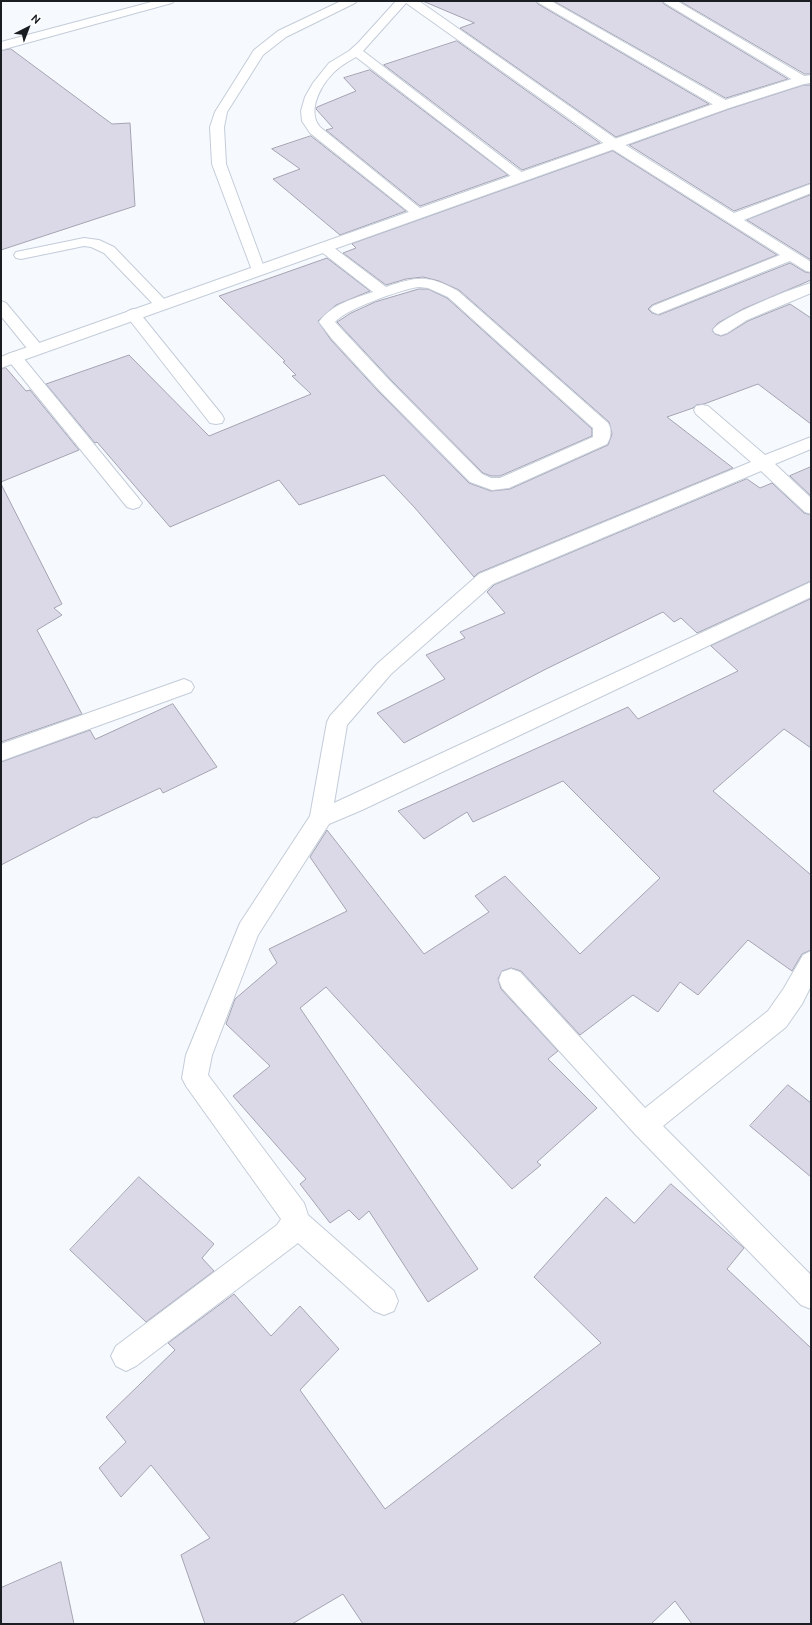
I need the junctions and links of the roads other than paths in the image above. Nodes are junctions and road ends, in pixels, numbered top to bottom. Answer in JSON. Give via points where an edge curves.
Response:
{"nodes":[{"id":1,"x":168,"y":1,"type":"edge"},
{"id":2,"x":351,"y":1,"type":"edge"},
{"id":3,"x":402,"y":1,"type":"edge"},
{"id":4,"x":411,"y":1,"type":"edge"},
{"id":5,"x":543,"y":1,"type":"edge"},
{"id":6,"x":669,"y":1,"type":"edge"},
{"id":7,"x":1,"y":46,"type":"edge"},
{"id":8,"x":356,"y":51,"type":"junction"},
{"id":9,"x":807,"y":80,"type":"edge"},
{"id":10,"x":724,"y":105,"type":"junction"},
{"id":11,"x":614,"y":144,"type":"junction"},
{"id":12,"x":521,"y":177,"type":"junction"},
{"id":13,"x":811,"y":188,"type":"edge"},
{"id":14,"x":419,"y":213,"type":"junction"},
{"id":15,"x":733,"y":219,"type":"junction"},
{"id":16,"x":324,"y":247,"type":"junction"},
{"id":17,"x":21,"y":255,"type":"dead end"},
{"id":18,"x":792,"y":256,"type":"junction"},
{"id":19,"x":811,"y":268,"type":"edge"},
{"id":20,"x":258,"y":270,"type":"junction"},
{"id":21,"x":811,"y":288,"type":"edge"},
{"id":22,"x":384,"y":293,"type":"junction"},
{"id":23,"x":161,"y":304,"type":"junction"},
{"id":24,"x":1,"y":306,"type":"edge"},
{"id":25,"x":658,"y":309,"type":"dead end"},
{"id":26,"x":133,"y":314,"type":"junction"},
{"id":27,"x":721,"y":330,"type":"dead end"},
{"id":28,"x":36,"y":349,"type":"junction"},
{"id":29,"x":7,"y":360,"type":"edge"},
{"id":30,"x":702,"y":410,"type":"dead end"},
{"id":31,"x":216,"y":419,"type":"dead end"},
{"id":32,"x":811,"y":442,"type":"edge"},
{"id":33,"x":764,"y":463,"type":"junction"},
{"id":34,"x":133,"y":503,"type":"dead end"},
{"id":35,"x":811,"y":508,"type":"edge"},
{"id":36,"x":811,"y":589,"type":"edge"},
{"id":37,"x":184,"y":687,"type":"dead end"},
{"id":38,"x":1,"y":753,"type":"edge"},
{"id":39,"x":321,"y":818,"type":"junction"},
{"id":40,"x":811,"y":962,"type":"edge"},
{"id":41,"x":511,"y":980,"type":"dead end"},
{"id":42,"x":644,"y":1125,"type":"junction"},
{"id":43,"x":296,"y":1222,"type":"junction"},
{"id":44,"x":811,"y":1295,"type":"edge"},
{"id":45,"x":384,"y":1301,"type":"dead end"},
{"id":46,"x":126,"y":1356,"type":"dead end"}],
"edges":[{"from":1,"to":7,"type":"street"},
{"from":2,"to":20,"type":"street","via":[[298,26],[258,53],[221,112],[217,127],[219,164]]},
{"from":3,"to":8,"type":"street"},
{"from":4,"to":11,"type":"street"},
{"from":5,"to":10,"type":"street"},
{"from":6,"to":9,"type":"street"},
{"from":8,"to":12,"type":"street"},
{"from":8,"to":14,"type":"street","via":[[325,73],[311,98],[307,118],[315,130]]},
{"from":9,"to":10,"type":"street"},
{"from":10,"to":11,"type":"street"},
{"from":11,"to":12,"type":"street"},
{"from":11,"to":15,"type":"street"},
{"from":12,"to":14,"type":"street"},
{"from":13,"to":15,"type":"street"},
{"from":14,"to":16,"type":"street"},
{"from":15,"to":18,"type":"street"},
{"from":16,"to":20,"type":"street"},
{"from":16,"to":22,"type":"street"},
{"from":17,"to":23,"type":"street","via":[[84,242],[103,245]]},
{"from":18,"to":19,"type":"street"},
{"from":18,"to":25,"type":"street"},
{"from":20,"to":23,"type":"street"},
{"from":21,"to":27,"type":"street","via":[[741,317]]},
{"from":22,"to":22,"type":"street","via":[[422,281],[435,284],[453,294],[602,427],[601,440],[503,484],[494,485],[476,478],[385,386],[327,322],[340,310]]},
{"from":23,"to":26,"type":"street"},
{"from":24,"to":28,"type":"street"},
{"from":26,"to":28,"type":"street"},
{"from":26,"to":31,"type":"street"},
{"from":28,"to":29,"type":"street"},
{"from":29,"to":34,"type":"street"},
{"from":30,"to":33,"type":"street"},
{"from":32,"to":33,"type":"street"},
{"from":33,"to":35,"type":"street"},
{"from":33,"to":39,"type":"street","via":[[486,579],[384,669],[337,722]]},
{"from":36,"to":39,"type":"street"},
{"from":37,"to":38,"type":"street"},
{"from":39,"to":43,"type":"street","via":[[248,930],[199,1055],[195,1078],[294,1213]]},
{"from":40,"to":42,"type":"street","via":[[793,996],[776,1019]]},
{"from":41,"to":42,"type":"street"},
{"from":42,"to":44,"type":"street"},
{"from":43,"to":45,"type":"street"},
{"from":43,"to":46,"type":"street","via":[[288,1235]]}]}
